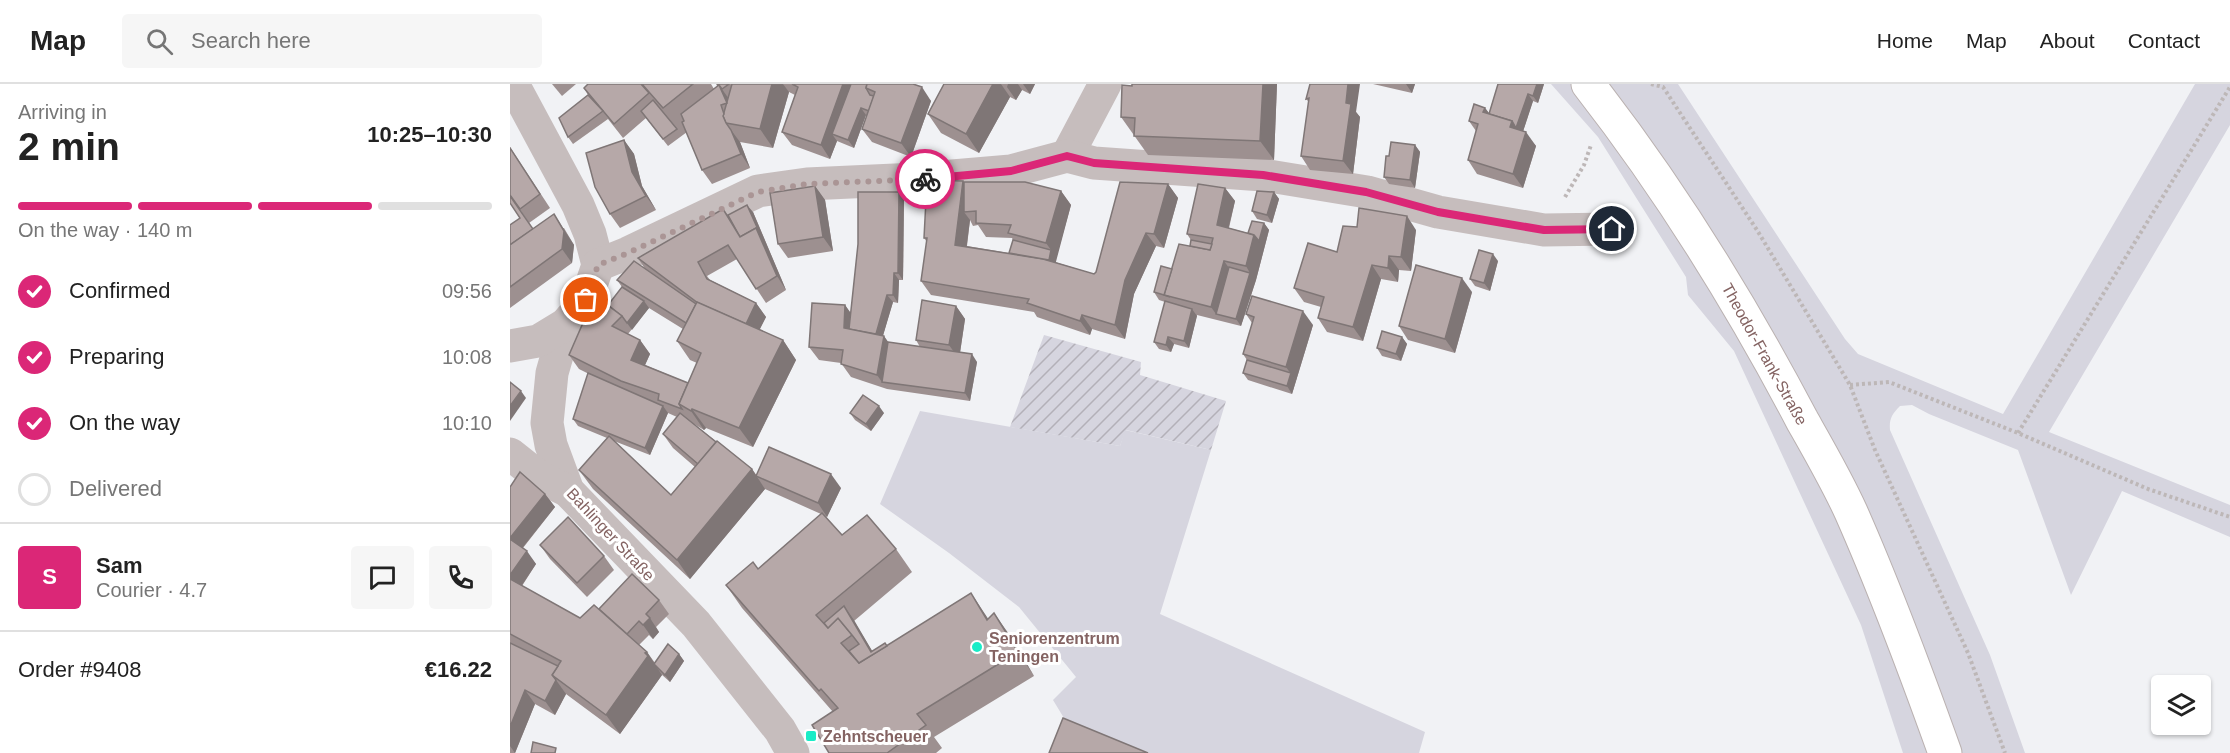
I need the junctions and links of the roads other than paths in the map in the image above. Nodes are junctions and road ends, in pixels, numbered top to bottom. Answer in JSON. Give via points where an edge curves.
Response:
{"nodes":[{"id":1,"x":513,"y":84,"type":"edge"},
{"id":2,"x":1105,"y":84,"type":"edge"},
{"id":3,"x":1597,"y":95,"type":"edge"},
{"id":4,"x":1067,"y":156,"type":"junction"},
{"id":5,"x":1612,"y":229,"type":"dead end"},
{"id":6,"x":598,"y":265,"type":"junction"},
{"id":7,"x":566,"y":324,"type":"junction"},
{"id":8,"x":510,"y":346,"type":"edge"},
{"id":9,"x":510,"y":454,"type":"edge"},
{"id":10,"x":568,"y":491,"type":"junction"},
{"id":11,"x":793,"y":753,"type":"edge"},
{"id":12,"x":1945,"y":753,"type":"edge"}],
"edges":[{"from":1,"to":6,"type":"street","via":[[578,205]]},
{"from":2,"to":4,"type":"street"},
{"from":3,"to":12,"type":"main road","name":"Theodor-Frank-Straße","via":[[1724,280],[1783,383],[1850,510],[1906,645]]},
{"from":4,"to":5,"type":"street","via":[[1094,163],[1263,175],[1366,192],[1438,212],[1544,230]]},
{"from":4,"to":6,"type":"street","via":[[1011,171],[807,184],[758,192]]},
{"from":6,"to":7,"type":"street","name":"Bahlinger Straße","via":[[586,300]]},
{"from":7,"to":8,"type":"street","via":[[538,341]]},
{"from":7,"to":10,"type":"street","name":"Bahlinger Straße","via":[[552,373],[546,423]]},
{"from":9,"to":10,"type":"street","via":[[539,477]]},
{"from":10,"to":11,"type":"street","name":"Bahlinger Straße","via":[[696,624],[780,730]]}]}
